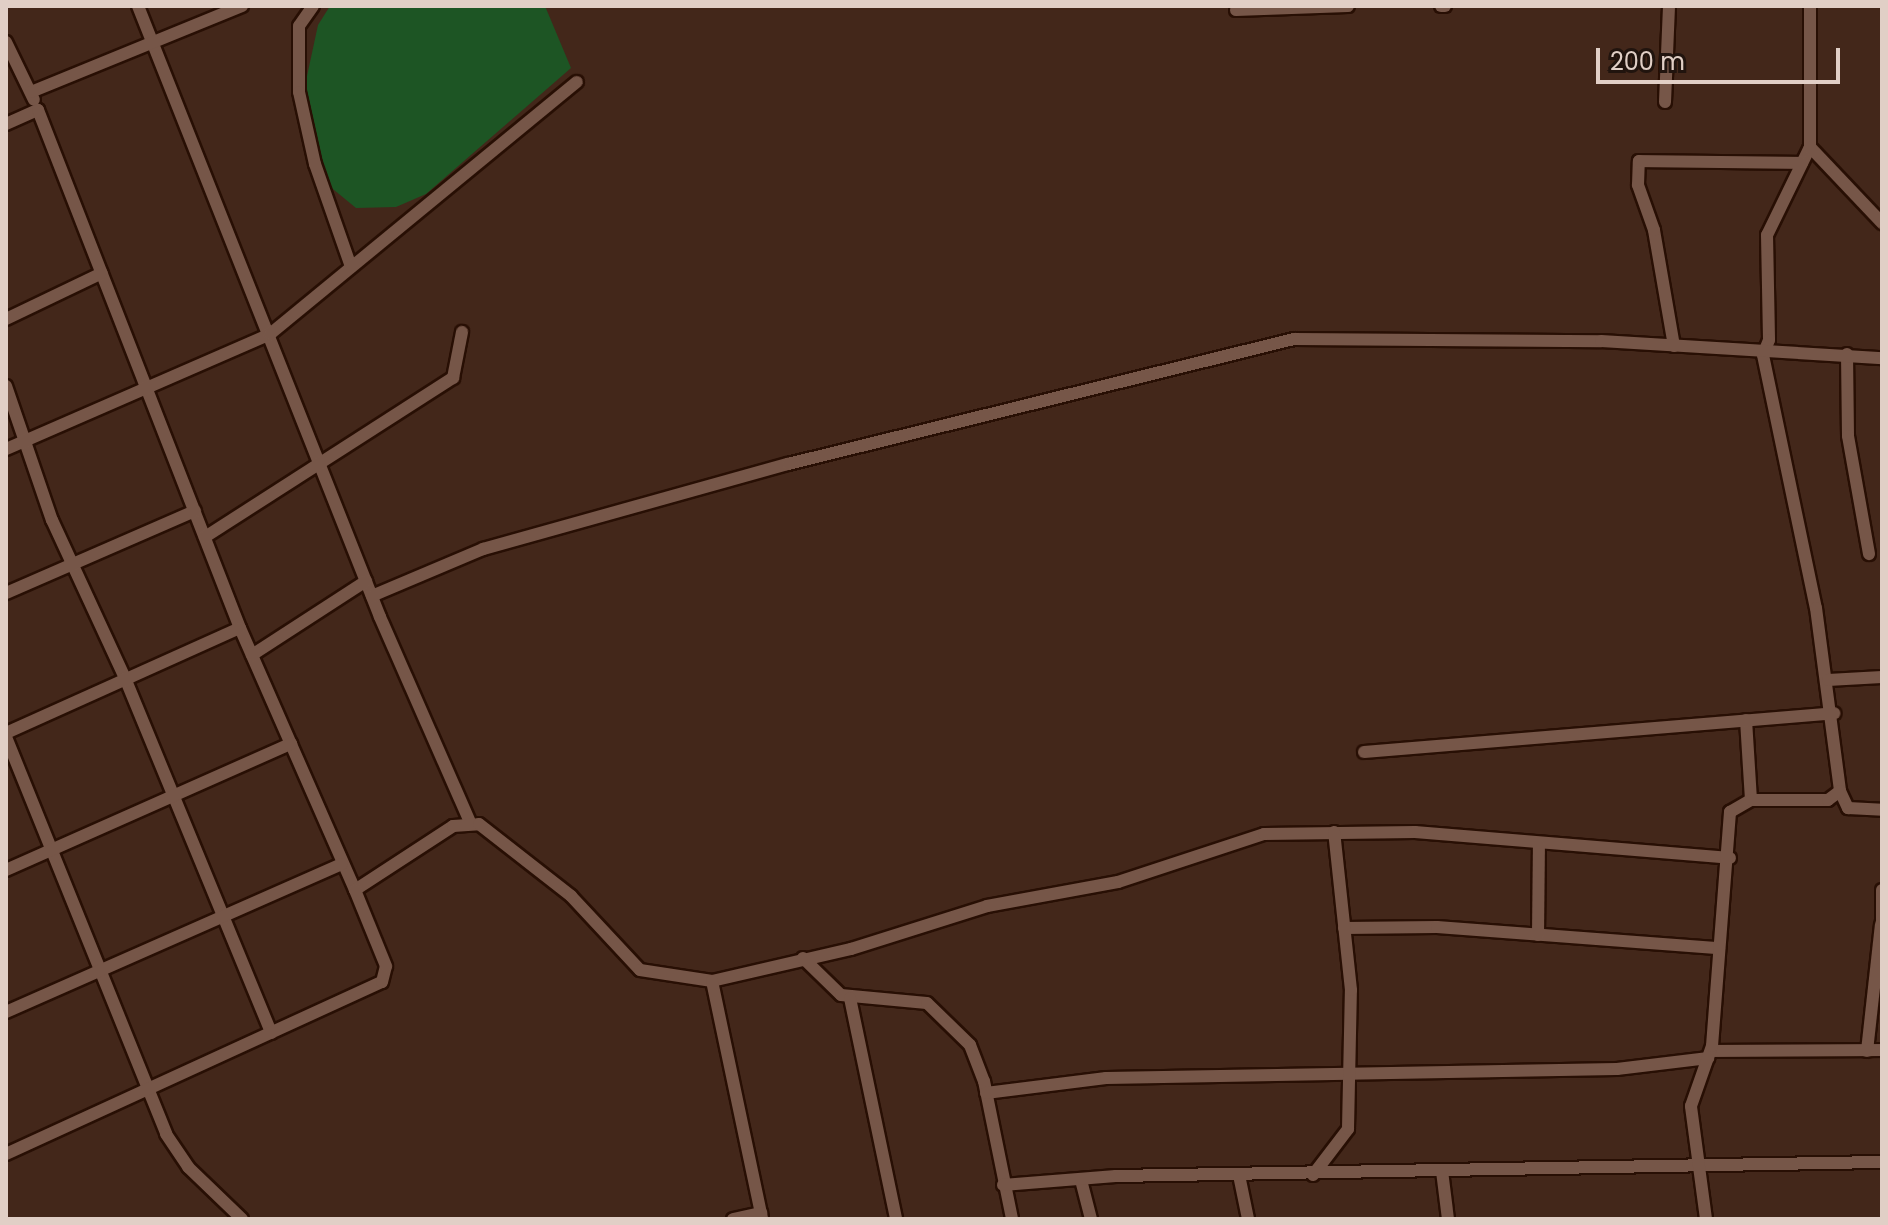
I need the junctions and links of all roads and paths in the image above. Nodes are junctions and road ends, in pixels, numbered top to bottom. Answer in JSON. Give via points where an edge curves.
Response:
{"nodes":[{"id":1,"x":138,"y":6,"type":"edge"},
{"id":2,"x":242,"y":6,"type":"edge"},
{"id":3,"x":313,"y":6,"type":"edge"},
{"id":4,"x":1348,"y":6,"type":"edge"},
{"id":5,"x":1669,"y":6,"type":"edge"},
{"id":6,"x":1810,"y":6,"type":"edge"},
{"id":7,"x":1236,"y":10,"type":"dead end"},
{"id":8,"x":6,"y":42,"type":"edge"},
{"id":9,"x":151,"y":43,"type":"junction"},
{"id":10,"x":577,"y":82,"type":"dead end"},
{"id":11,"x":31,"y":92,"type":"junction"},
{"id":12,"x":1665,"y":102,"type":"dead end"},
{"id":13,"x":38,"y":110,"type":"junction"},
{"id":14,"x":6,"y":124,"type":"edge"},
{"id":15,"x":1810,"y":147,"type":"junction"},
{"id":16,"x":1802,"y":163,"type":"junction"},
{"id":17,"x":1882,"y":223,"type":"edge"},
{"id":18,"x":351,"y":267,"type":"junction"},
{"id":19,"x":102,"y":273,"type":"junction"},
{"id":20,"x":6,"y":319,"type":"edge"},
{"id":21,"x":462,"y":332,"type":"dead end"},
{"id":22,"x":270,"y":334,"type":"junction"},
{"id":23,"x":1674,"y":346,"type":"junction"},
{"id":24,"x":1847,"y":354,"type":"junction"},
{"id":25,"x":1763,"y":355,"type":"junction"},
{"id":26,"x":1882,"y":358,"type":"edge"},
{"id":27,"x":6,"y":386,"type":"edge"},
{"id":28,"x":147,"y":389,"type":"junction"},
{"id":29,"x":26,"y":444,"type":"junction"},
{"id":30,"x":6,"y":449,"type":"edge"},
{"id":31,"x":320,"y":462,"type":"junction"},
{"id":32,"x":195,"y":511,"type":"junction"},
{"id":33,"x":205,"y":537,"type":"junction"},
{"id":34,"x":1869,"y":554,"type":"dead end"},
{"id":35,"x":71,"y":565,"type":"junction"},
{"id":36,"x":366,"y":581,"type":"junction"},
{"id":37,"x":6,"y":593,"type":"edge"},
{"id":38,"x":372,"y":596,"type":"junction"},
{"id":39,"x":240,"y":628,"type":"junction"},
{"id":40,"x":252,"y":655,"type":"junction"},
{"id":41,"x":1882,"y":677,"type":"edge"},
{"id":42,"x":125,"y":678,"type":"junction"},
{"id":43,"x":1828,"y":680,"type":"junction"},
{"id":44,"x":1834,"y":713,"type":"junction"},
{"id":45,"x":1746,"y":720,"type":"junction"},
{"id":46,"x":6,"y":735,"type":"edge"},
{"id":47,"x":291,"y":744,"type":"junction"},
{"id":48,"x":1364,"y":752,"type":"dead end"},
{"id":49,"x":1840,"y":791,"type":"junction"},
{"id":50,"x":174,"y":798,"type":"junction"},
{"id":51,"x":1751,"y":800,"type":"junction"},
{"id":52,"x":1882,"y":810,"type":"edge"},
{"id":53,"x":470,"y":822,"type":"junction"},
{"id":54,"x":1334,"y":832,"type":"junction"},
{"id":55,"x":1539,"y":845,"type":"junction"},
{"id":56,"x":50,"y":851,"type":"junction"},
{"id":57,"x":1730,"y":858,"type":"junction"},
{"id":58,"x":342,"y":864,"type":"junction"},
{"id":59,"x":6,"y":870,"type":"edge"},
{"id":60,"x":355,"y":890,"type":"junction"},
{"id":61,"x":1882,"y":890,"type":"edge"},
{"id":62,"x":220,"y":917,"type":"junction"},
{"id":63,"x":1882,"y":925,"type":"edge"},
{"id":64,"x":1344,"y":928,"type":"junction"},
{"id":65,"x":1538,"y":935,"type":"junction"},
{"id":66,"x":1719,"y":948,"type":"junction"},
{"id":67,"x":803,"y":958,"type":"junction"},
{"id":68,"x":100,"y":971,"type":"junction"},
{"id":69,"x":712,"y":981,"type":"junction"},
{"id":70,"x":850,"y":998,"type":"junction"},
{"id":71,"x":6,"y":1012,"type":"edge"},
{"id":72,"x":271,"y":1033,"type":"junction"},
{"id":73,"x":1882,"y":1050,"type":"edge"},
{"id":74,"x":1867,"y":1051,"type":"junction"},
{"id":75,"x":1710,"y":1054,"type":"junction"},
{"id":76,"x":1347,"y":1076,"type":"junction"},
{"id":77,"x":148,"y":1089,"type":"junction"},
{"id":78,"x":986,"y":1093,"type":"junction"},
{"id":79,"x":6,"y":1154,"type":"edge"},
{"id":80,"x":1882,"y":1162,"type":"edge"},
{"id":81,"x":1697,"y":1166,"type":"junction"},
{"id":82,"x":1442,"y":1171,"type":"junction"},
{"id":83,"x":1239,"y":1175,"type":"junction"},
{"id":84,"x":1313,"y":1175,"type":"junction"},
{"id":85,"x":1081,"y":1180,"type":"junction"},
{"id":86,"x":1003,"y":1185,"type":"junction"},
{"id":87,"x":761,"y":1216,"type":"edge"},
{"id":88,"x":242,"y":1219,"type":"edge"},
{"id":89,"x":733,"y":1219,"type":"edge"},
{"id":90,"x":896,"y":1219,"type":"edge"},
{"id":91,"x":1012,"y":1219,"type":"edge"},
{"id":92,"x":1091,"y":1219,"type":"edge"},
{"id":93,"x":1248,"y":1219,"type":"edge"},
{"id":94,"x":1448,"y":1219,"type":"edge"},
{"id":95,"x":1706,"y":1219,"type":"edge"}],
"edges":[{"from":1,"to":9,"type":"street"},
{"from":2,"to":9,"type":"street"},
{"from":3,"to":18,"type":"street","via":[[299,26],[299,92],[315,164]]},
{"from":4,"to":7,"type":"street"},
{"from":5,"to":12,"type":"street"},
{"from":6,"to":15,"type":"street"},
{"from":8,"to":11,"type":"street"},
{"from":9,"to":11,"type":"street"},
{"from":9,"to":22,"type":"street"},
{"from":10,"to":18,"type":"street"},
{"from":11,"to":13,"type":"street"},
{"from":13,"to":14,"type":"street"},
{"from":13,"to":19,"type":"street"},
{"from":15,"to":16,"type":"street"},
{"from":15,"to":17,"type":"street"},
{"from":16,"to":23,"type":"street","via":[[1639,161],[1638,185],[1651,220]]},
{"from":16,"to":25,"type":"street","via":[[1767,235],[1769,340]]},
{"from":18,"to":22,"type":"street"},
{"from":19,"to":20,"type":"street"},
{"from":19,"to":28,"type":"street"},
{"from":21,"to":31,"type":"street","via":[[453,378]]},
{"from":22,"to":28,"type":"street"},
{"from":22,"to":31,"type":"street"},
{"from":23,"to":25,"type":"street"},
{"from":23,"to":38,"type":"street","via":[[1466,337],[1284,340],[788,464],[483,549]]},
{"from":24,"to":25,"type":"street"},
{"from":24,"to":26,"type":"street"},
{"from":24,"to":34,"type":"street","via":[[1848,436]]},
{"from":25,"to":43,"type":"street"},
{"from":27,"to":29,"type":"street"},
{"from":28,"to":29,"type":"street"},
{"from":28,"to":32,"type":"street"},
{"from":29,"to":30,"type":"street"},
{"from":29,"to":35,"type":"street"},
{"from":31,"to":33,"type":"street"},
{"from":31,"to":36,"type":"street"},
{"from":32,"to":33,"type":"street"},
{"from":32,"to":35,"type":"street"},
{"from":33,"to":39,"type":"street"},
{"from":35,"to":37,"type":"street"},
{"from":35,"to":42,"type":"street"},
{"from":36,"to":38,"type":"street"},
{"from":36,"to":40,"type":"street"},
{"from":38,"to":53,"type":"street"},
{"from":39,"to":40,"type":"street"},
{"from":39,"to":42,"type":"street"},
{"from":40,"to":47,"type":"street"},
{"from":41,"to":43,"type":"street"},
{"from":42,"to":46,"type":"street"},
{"from":42,"to":50,"type":"street"},
{"from":43,"to":44,"type":"street"},
{"from":44,"to":45,"type":"street"},
{"from":44,"to":49,"type":"street"},
{"from":45,"to":48,"type":"street"},
{"from":45,"to":51,"type":"street"},
{"from":46,"to":56,"type":"street"},
{"from":47,"to":50,"type":"street"},
{"from":47,"to":58,"type":"street"},
{"from":49,"to":51,"type":"street","via":[[1828,800]]},
{"from":49,"to":52,"type":"street","via":[[1851,810]]},
{"from":50,"to":56,"type":"street"},
{"from":50,"to":62,"type":"street"},
{"from":51,"to":57,"type":"street","via":[[1730,812]]},
{"from":53,"to":60,"type":"street","via":[[446,829]]},
{"from":53,"to":69,"type":"street","via":[[494,833],[571,896],[640,970]]},
{"from":54,"to":55,"type":"street","via":[[1415,832]]},
{"from":54,"to":64,"type":"street"},
{"from":54,"to":67,"type":"street","via":[[1264,834],[1118,882],[987,906]]},
{"from":55,"to":57,"type":"street"},
{"from":55,"to":65,"type":"street"},
{"from":56,"to":59,"type":"street"},
{"from":56,"to":68,"type":"street"},
{"from":57,"to":66,"type":"street"},
{"from":58,"to":60,"type":"street"},
{"from":58,"to":62,"type":"street"},
{"from":60,"to":72,"type":"street","via":[[386,966],[385,980]]},
{"from":61,"to":63,"type":"street"},
{"from":62,"to":68,"type":"street"},
{"from":62,"to":72,"type":"street"},
{"from":63,"to":74,"type":"street"},
{"from":64,"to":65,"type":"street"},
{"from":64,"to":76,"type":"street","via":[[1351,990]]},
{"from":65,"to":66,"type":"street"},
{"from":66,"to":75,"type":"street"},
{"from":67,"to":69,"type":"street"},
{"from":67,"to":70,"type":"street","via":[[832,989]]},
{"from":68,"to":71,"type":"street"},
{"from":68,"to":77,"type":"street"},
{"from":69,"to":87,"type":"street"},
{"from":70,"to":78,"type":"street","via":[[927,1003],[970,1045]]},
{"from":70,"to":90,"type":"street"},
{"from":72,"to":77,"type":"street"},
{"from":73,"to":74,"type":"street"},
{"from":74,"to":75,"type":"street"},
{"from":75,"to":76,"type":"street","via":[[1617,1069]]},
{"from":75,"to":81,"type":"street","via":[[1691,1106]]},
{"from":76,"to":78,"type":"street","via":[[1106,1078]]},
{"from":76,"to":84,"type":"street","via":[[1348,1129]]},
{"from":77,"to":79,"type":"street"},
{"from":77,"to":88,"type":"street","via":[[178,1154]]},
{"from":78,"to":86,"type":"street"},
{"from":80,"to":81,"type":"street"},
{"from":81,"to":82,"type":"street"},
{"from":81,"to":95,"type":"street"},
{"from":82,"to":84,"type":"street"},
{"from":82,"to":94,"type":"street"},
{"from":83,"to":84,"type":"street"},
{"from":83,"to":85,"type":"street"},
{"from":83,"to":93,"type":"street"},
{"from":85,"to":86,"type":"street"},
{"from":85,"to":92,"type":"street"},
{"from":86,"to":91,"type":"street"},
{"from":87,"to":89,"type":"street"}]}
